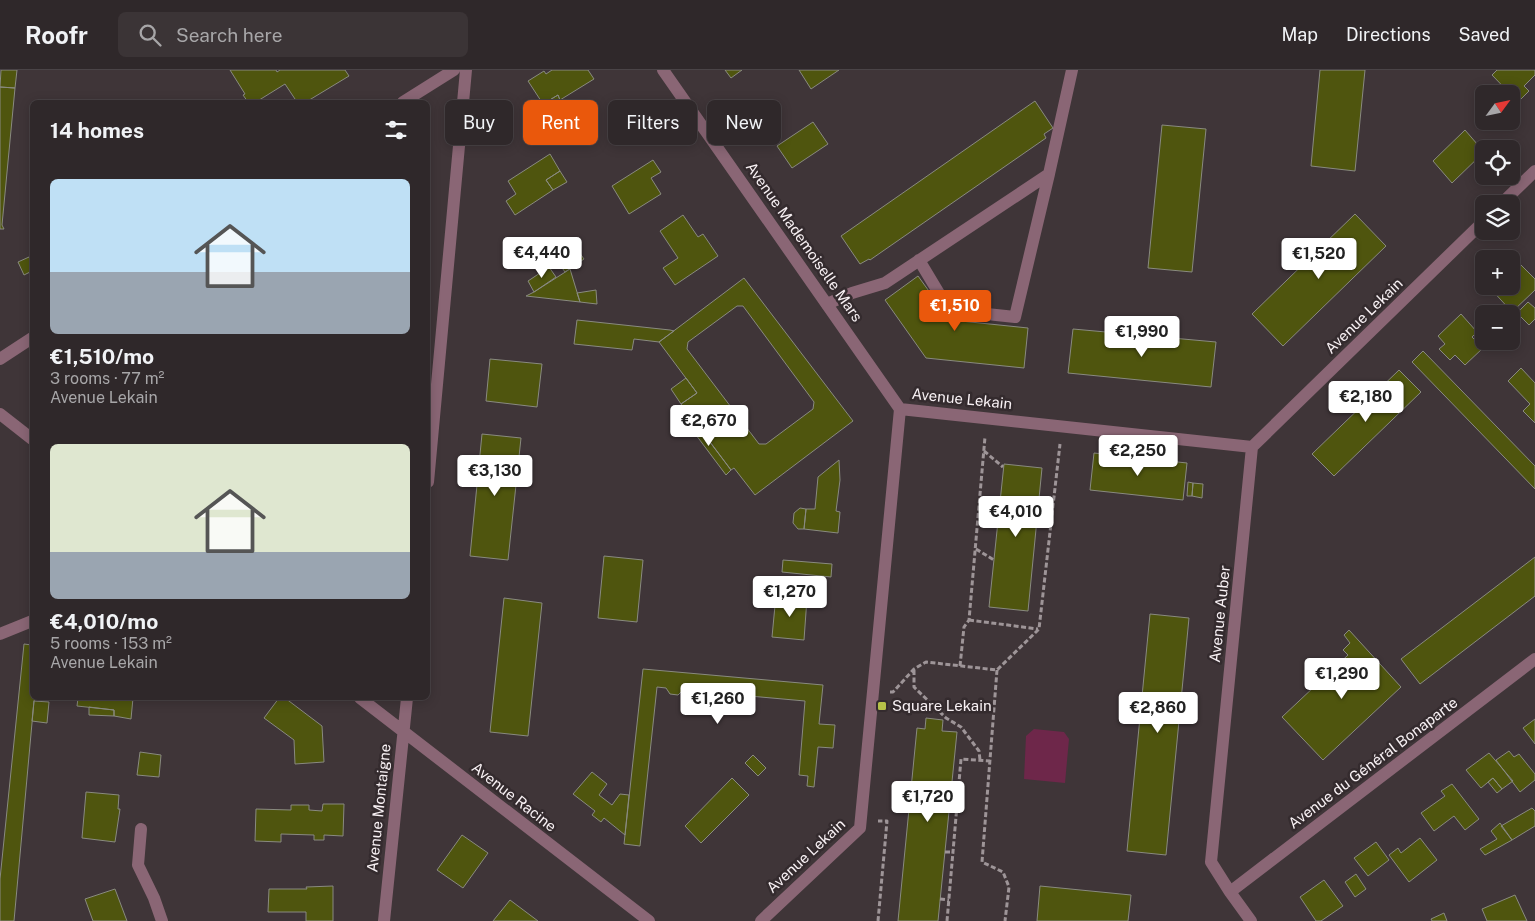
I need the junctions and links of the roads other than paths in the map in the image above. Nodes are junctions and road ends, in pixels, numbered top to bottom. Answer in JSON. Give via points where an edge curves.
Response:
{"nodes":[{"id":1,"x":454,"y":70,"type":"edge"},
{"id":2,"x":466,"y":70,"type":"edge"},
{"id":3,"x":664,"y":70,"type":"edge"},
{"id":4,"x":1072,"y":70,"type":"edge"},
{"id":5,"x":406,"y":100,"type":"edge"},
{"id":6,"x":1535,"y":171,"type":"edge"},
{"id":7,"x":1049,"y":174,"type":"junction"},
{"id":8,"x":1510,"y":195,"type":"edge"},
{"id":9,"x":1475,"y":230,"type":"edge"},
{"id":10,"x":919,"y":260,"type":"junction"},
{"id":11,"x":827,"y":304,"type":"junction"},
{"id":12,"x":30,"y":339,"type":"edge"},
{"id":13,"x":0,"y":359,"type":"edge"},
{"id":14,"x":900,"y":409,"type":"junction"},
{"id":15,"x":0,"y":414,"type":"edge"},
{"id":16,"x":30,"y":438,"type":"edge"},
{"id":17,"x":1252,"y":447,"type":"junction"},
{"id":18,"x":430,"y":460,"type":"edge"},
{"id":19,"x":30,"y":622,"type":"edge"},
{"id":20,"x":0,"y":634,"type":"edge"},
{"id":21,"x":1535,"y":659,"type":"edge"},
{"id":22,"x":363,"y":700,"type":"edge"},
{"id":23,"x":407,"y":700,"type":"edge"},
{"id":24,"x":404,"y":732,"type":"junction"},
{"id":25,"x":141,"y":829,"type":"dead end"},
{"id":26,"x":1230,"y":892,"type":"junction"},
{"id":27,"x":162,"y":921,"type":"edge"},
{"id":28,"x":384,"y":921,"type":"edge"},
{"id":29,"x":649,"y":921,"type":"edge"},
{"id":30,"x":761,"y":921,"type":"edge"},
{"id":31,"x":1251,"y":921,"type":"edge"}],
"edges":[{"from":1,"to":5,"type":"street"},
{"from":2,"to":18,"type":"street"},
{"from":3,"to":11,"type":"street","name":"Avenue Mademoiselle Mars"},
{"from":4,"to":7,"type":"street"},
{"from":6,"to":8,"type":"street"},
{"from":7,"to":10,"type":"street"},
{"from":7,"to":10,"type":"street","via":[[1015,317],[950,310]]},
{"from":9,"to":17,"type":"street","name":"Avenue Lekain"},
{"from":10,"to":11,"type":"street","via":[[885,283]]},
{"from":11,"to":14,"type":"street","name":"Avenue Mademoiselle Mars"},
{"from":12,"to":13,"type":"street"},
{"from":14,"to":17,"type":"street","name":"Avenue Lekain"},
{"from":14,"to":30,"type":"street","name":"Avenue Lekain","via":[[860,828]]},
{"from":15,"to":16,"type":"street"},
{"from":17,"to":26,"type":"street","name":"Avenue Auber","via":[[1211,862]]},
{"from":19,"to":20,"type":"street"},
{"from":21,"to":26,"type":"street","name":"Avenue du Général Bonaparte"},
{"from":22,"to":24,"type":"street","name":"Avenue Racine"},
{"from":23,"to":24,"type":"street","name":"Avenue Montaigne"},
{"from":24,"to":28,"type":"street","name":"Avenue Montaigne"},
{"from":24,"to":29,"type":"street","name":"Avenue Racine"},
{"from":25,"to":27,"type":"street","via":[[138,865]]},
{"from":26,"to":31,"type":"street","name":"Avenue Auber"}]}
